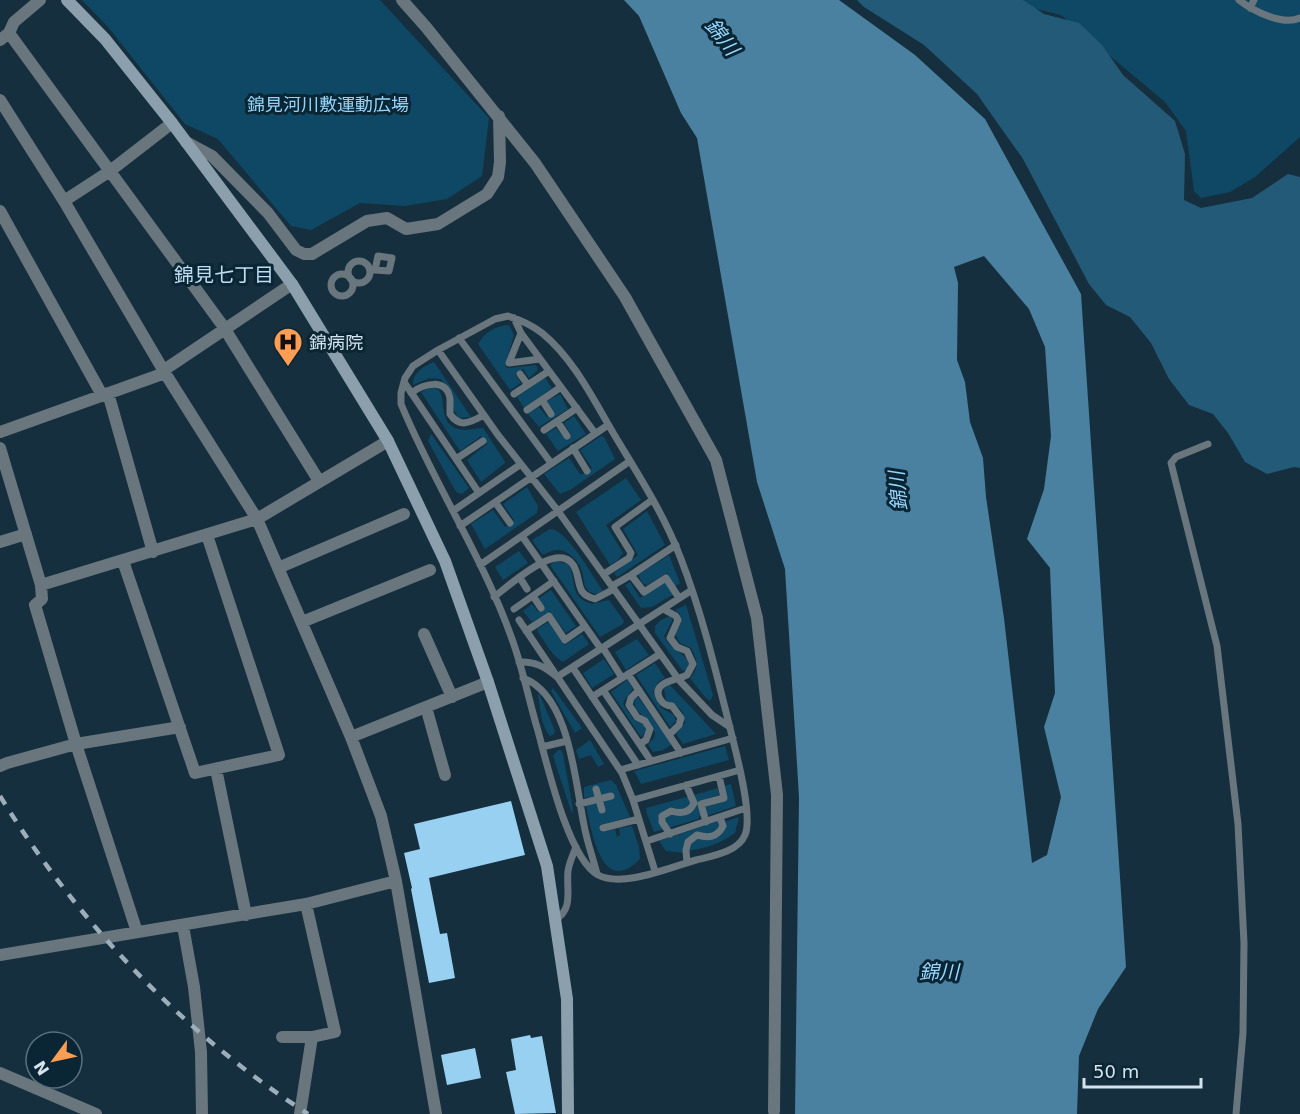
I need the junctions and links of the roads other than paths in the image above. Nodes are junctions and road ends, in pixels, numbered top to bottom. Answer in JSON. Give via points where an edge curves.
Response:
{"nodes":[{"id":1,"x":40,"y":0,"type":"edge"},
{"id":2,"x":67,"y":0,"type":"edge"},
{"id":3,"x":402,"y":0,"type":"edge"},
{"id":4,"x":1239,"y":0,"type":"edge"},
{"id":5,"x":1254,"y":0,"type":"edge"},
{"id":6,"x":1250,"y":8,"type":"junction"},
{"id":7,"x":1300,"y":18,"type":"edge"},
{"id":8,"x":4,"y":36,"type":"edge"},
{"id":9,"x":0,"y":100,"type":"edge"},
{"id":10,"x":4,"y":116,"type":"edge"},
{"id":11,"x":499,"y":116,"type":"junction"},
{"id":12,"x":172,"y":123,"type":"junction"},
{"id":13,"x":185,"y":142,"type":"junction"},
{"id":14,"x":110,"y":171,"type":"junction"},
{"id":15,"x":64,"y":201,"type":"junction"},
{"id":16,"x":0,"y":211,"type":"edge"},
{"id":17,"x":351,"y":278,"type":"junction"},
{"id":18,"x":292,"y":284,"type":"junction"},
{"id":19,"x":514,"y":318,"type":"junction"},
{"id":20,"x":224,"y":328,"type":"junction"},
{"id":21,"x":521,"y":333,"type":"junction"},
{"id":22,"x":459,"y":338,"type":"junction"},
{"id":23,"x":438,"y":350,"type":"junction"},
{"id":24,"x":540,"y":359,"type":"junction"},
{"id":25,"x":165,"y":371,"type":"junction"},
{"id":26,"x":549,"y":371,"type":"junction"},
{"id":27,"x":520,"y":374,"type":"dead end"},
{"id":28,"x":404,"y":382,"type":"junction"},
{"id":29,"x":528,"y":385,"type":"junction"},
{"id":30,"x":561,"y":387,"type":"junction"},
{"id":31,"x":411,"y":393,"type":"junction"},
{"id":32,"x":105,"y":394,"type":"junction"},
{"id":33,"x":514,"y":394,"type":"dead end"},
{"id":34,"x":542,"y":400,"type":"junction"},
{"id":35,"x":577,"y":408,"type":"junction"},
{"id":36,"x":527,"y":410,"type":"dead end"},
{"id":37,"x":551,"y":414,"type":"dead end"},
{"id":38,"x":484,"y":415,"type":"junction"},
{"id":39,"x":557,"y":421,"type":"junction"},
{"id":40,"x":608,"y":424,"type":"junction"},
{"id":41,"x":544,"y":430,"type":"dead end"},
{"id":42,"x":0,"y":432,"type":"edge"},
{"id":43,"x":595,"y":434,"type":"junction"},
{"id":44,"x":567,"y":436,"type":"dead end"},
{"id":45,"x":388,"y":441,"type":"junction"},
{"id":46,"x":483,"y":441,"type":"dead end"},
{"id":47,"x":1208,"y":444,"type":"dead end"},
{"id":48,"x":0,"y":448,"type":"edge"},
{"id":49,"x":573,"y":448,"type":"junction"},
{"id":50,"x":456,"y":459,"type":"junction"},
{"id":51,"x":630,"y":461,"type":"junction"},
{"id":52,"x":551,"y":463,"type":"junction"},
{"id":53,"x":521,"y":464,"type":"junction"},
{"id":54,"x":587,"y":471,"type":"dead end"},
{"id":55,"x":531,"y":477,"type":"junction"},
{"id":56,"x":319,"y":481,"type":"junction"},
{"id":57,"x":479,"y":493,"type":"junction"},
{"id":58,"x":652,"y":500,"type":"junction"},
{"id":59,"x":495,"y":502,"type":"junction"},
{"id":60,"x":453,"y":510,"type":"junction"},
{"id":61,"x":558,"y":511,"type":"junction"},
{"id":62,"x":404,"y":514,"type":"dead end"},
{"id":63,"x":257,"y":519,"type":"junction"},
{"id":64,"x":510,"y":523,"type":"dead end"},
{"id":65,"x":460,"y":526,"type":"junction"},
{"id":66,"x":26,"y":534,"type":"junction"},
{"id":67,"x":207,"y":535,"type":"junction"},
{"id":68,"x":522,"y":536,"type":"junction"},
{"id":69,"x":0,"y":542,"type":"edge"},
{"id":70,"x":676,"y":545,"type":"junction"},
{"id":71,"x":153,"y":552,"type":"junction"},
{"id":72,"x":123,"y":561,"type":"junction"},
{"id":73,"x":541,"y":562,"type":"junction"},
{"id":74,"x":480,"y":565,"type":"junction"},
{"id":75,"x":278,"y":568,"type":"junction"},
{"id":76,"x":430,"y":570,"type":"dead end"},
{"id":77,"x":604,"y":574,"type":"junction"},
{"id":78,"x":631,"y":575,"type":"junction"},
{"id":79,"x":520,"y":578,"type":"junction"},
{"id":80,"x":554,"y":581,"type":"junction"},
{"id":81,"x":41,"y":585,"type":"junction"},
{"id":82,"x":613,"y":588,"type":"junction"},
{"id":83,"x":527,"y":589,"type":"dead end"},
{"id":84,"x":692,"y":590,"type":"junction"},
{"id":85,"x":533,"y":596,"type":"junction"},
{"id":86,"x":494,"y":597,"type":"junction"},
{"id":87,"x":679,"y":598,"type":"junction"},
{"id":88,"x":541,"y":608,"type":"dead end"},
{"id":89,"x":514,"y":609,"type":"dead end"},
{"id":90,"x":663,"y":609,"type":"junction"},
{"id":91,"x":519,"y":620,"type":"dead end"},
{"id":92,"x":302,"y":622,"type":"junction"},
{"id":93,"x":639,"y":624,"type":"junction"},
{"id":94,"x":585,"y":626,"type":"junction"},
{"id":95,"x":526,"y":631,"type":"junction"},
{"id":96,"x":424,"y":634,"type":"dead end"},
{"id":97,"x":602,"y":648,"type":"junction"},
{"id":98,"x":660,"y":654,"type":"junction"},
{"id":99,"x":519,"y":662,"type":"junction"},
{"id":100,"x":573,"y":668,"type":"junction"},
{"id":101,"x":625,"y":676,"type":"junction"},
{"id":102,"x":557,"y":677,"type":"junction"},
{"id":103,"x":523,"y":678,"type":"junction"},
{"id":104,"x":679,"y":680,"type":"junction"},
{"id":105,"x":488,"y":682,"type":"junction"},
{"id":106,"x":603,"y":690,"type":"junction"},
{"id":107,"x":639,"y":690,"type":"junction"},
{"id":108,"x":452,"y":697,"type":"junction"},
{"id":109,"x":592,"y":697,"type":"junction"},
{"id":110,"x":426,"y":707,"type":"junction"},
{"id":111,"x":180,"y":727,"type":"junction"},
{"id":112,"x":730,"y":727,"type":"junction"},
{"id":113,"x":669,"y":735,"type":"junction"},
{"id":114,"x":351,"y":737,"type":"junction"},
{"id":115,"x":733,"y":738,"type":"junction"},
{"id":116,"x":567,"y":741,"type":"junction"},
{"id":117,"x":76,"y":744,"type":"junction"},
{"id":118,"x":640,"y":744,"type":"junction"},
{"id":119,"x":542,"y":747,"type":"junction"},
{"id":120,"x":681,"y":753,"type":"junction"},
{"id":121,"x":651,"y":761,"type":"junction"},
{"id":122,"x":638,"y":765,"type":"junction"},
{"id":123,"x":0,"y":766,"type":"edge"},
{"id":124,"x":216,"y":769,"type":"junction"},
{"id":125,"x":620,"y":770,"type":"junction"},
{"id":126,"x":740,"y":770,"type":"junction"},
{"id":127,"x":445,"y":775,"type":"dead end"},
{"id":128,"x":719,"y":776,"type":"junction"},
{"id":129,"x":687,"y":785,"type":"junction"},
{"id":130,"x":596,"y":789,"type":"dead end"},
{"id":131,"x":611,"y":796,"type":"dead end"},
{"id":132,"x":599,"y":799,"type":"junction"},
{"id":133,"x":633,"y":800,"type":"junction"},
{"id":134,"x":579,"y":804,"type":"junction"},
{"id":135,"x":746,"y":808,"type":"junction"},
{"id":136,"x":602,"y":810,"type":"dead end"},
{"id":137,"x":720,"y":817,"type":"junction"},
{"id":138,"x":639,"y":819,"type":"junction"},
{"id":139,"x":706,"y":822,"type":"junction"},
{"id":140,"x":615,"y":825,"type":"junction"},
{"id":141,"x":603,"y":828,"type":"dead end"},
{"id":142,"x":618,"y":834,"type":"dead end"},
{"id":143,"x":670,"y":834,"type":"junction"},
{"id":144,"x":647,"y":841,"type":"junction"},
{"id":145,"x":576,"y":847,"type":"junction"},
{"id":146,"x":687,"y":863,"type":"junction"},
{"id":147,"x":655,"y":872,"type":"junction"},
{"id":148,"x":597,"y":874,"type":"junction"},
{"id":149,"x":396,"y":881,"type":"junction"},
{"id":150,"x":306,"y":904,"type":"junction"},
{"id":151,"x":246,"y":915,"type":"junction"},
{"id":152,"x":555,"y":920,"type":"junction"},
{"id":153,"x":183,"y":926,"type":"junction"},
{"id":154,"x":136,"y":932,"type":"junction"},
{"id":155,"x":0,"y":955,"type":"edge"},
{"id":156,"x":282,"y":1037,"type":"dead end"},
{"id":157,"x":312,"y":1037,"type":"junction"},
{"id":158,"x":0,"y":1073,"type":"edge"},
{"id":159,"x":774,"y":1111,"type":"dead end"},
{"id":160,"x":96,"y":1114,"type":"edge"},
{"id":161,"x":202,"y":1114,"type":"edge"},
{"id":162,"x":300,"y":1114,"type":"edge"},
{"id":163,"x":436,"y":1114,"type":"edge"},
{"id":164,"x":568,"y":1114,"type":"edge"},
{"id":165,"x":1236,"y":1114,"type":"edge"}],
"edges":[{"from":1,"to":8,"type":"street"},
{"from":2,"to":12,"type":"street","via":[[105,39]]},
{"from":3,"to":11,"type":"street"},
{"from":4,"to":6,"type":"lane"},
{"from":5,"to":6,"type":"lane"},
{"from":6,"to":7,"type":"lane","via":[[1294,21]]},
{"from":8,"to":14,"type":"street"},
{"from":9,"to":10,"type":"street"},
{"from":10,"to":15,"type":"street"},
{"from":11,"to":13,"type":"street","via":[[498,177],[486,194],[438,224],[406,229],[387,218],[367,221],[312,254],[296,250],[268,213],[212,156]]},
{"from":11,"to":159,"type":"street","via":[[625,297],[716,460],[757,618],[777,795]]},
{"from":12,"to":13,"type":"street"},
{"from":12,"to":14,"type":"street"},
{"from":13,"to":18,"type":"street"},
{"from":14,"to":15,"type":"street"},
{"from":14,"to":20,"type":"street"},
{"from":15,"to":25,"type":"street"},
{"from":16,"to":32,"type":"street"},
{"from":17,"to":17,"type":"lane","via":[[349,268],[354,262],[361,261],[369,268],[368,284]]},
{"from":17,"to":17,"type":"lane","via":[[341,274],[334,278],[333,291],[351,297]]},
{"from":18,"to":20,"type":"street"},
{"from":18,"to":45,"type":"street"},
{"from":19,"to":21,"type":"lane"},
{"from":19,"to":22,"type":"lane","via":[[495,319]]},
{"from":19,"to":40,"type":"lane","via":[[543,334],[562,353]]},
{"from":20,"to":25,"type":"street"},
{"from":20,"to":56,"type":"street"},
{"from":21,"to":24,"type":"lane"},
{"from":21,"to":24,"type":"lane","via":[[509,363]]},
{"from":22,"to":23,"type":"lane"},
{"from":22,"to":52,"type":"lane"},
{"from":23,"to":28,"type":"lane","via":[[413,366]]},
{"from":23,"to":38,"type":"lane"},
{"from":24,"to":26,"type":"lane"},
{"from":25,"to":32,"type":"street"},
{"from":25,"to":63,"type":"street"},
{"from":26,"to":29,"type":"lane"},
{"from":26,"to":30,"type":"lane"},
{"from":27,"to":29,"type":"lane"},
{"from":28,"to":31,"type":"lane"},
{"from":28,"to":60,"type":"lane","via":[[401,404]]},
{"from":29,"to":33,"type":"lane"},
{"from":30,"to":34,"type":"lane"},
{"from":30,"to":35,"type":"lane"},
{"from":31,"to":38,"type":"lane","via":[[434,383],[450,397],[450,414],[460,423]]},
{"from":31,"to":50,"type":"lane"},
{"from":32,"to":42,"type":"street"},
{"from":32,"to":71,"type":"street"},
{"from":34,"to":36,"type":"lane"},
{"from":34,"to":37,"type":"lane"},
{"from":35,"to":39,"type":"lane"},
{"from":35,"to":43,"type":"lane"},
{"from":38,"to":53,"type":"lane"},
{"from":39,"to":41,"type":"lane"},
{"from":39,"to":44,"type":"lane"},
{"from":40,"to":43,"type":"lane"},
{"from":40,"to":51,"type":"lane"},
{"from":43,"to":49,"type":"lane"},
{"from":45,"to":56,"type":"street"},
{"from":45,"to":105,"type":"street","via":[[445,561]]},
{"from":46,"to":50,"type":"lane"},
{"from":47,"to":165,"type":"lane","via":[[1171,463],[1216,646],[1238,824],[1244,1033]]},
{"from":48,"to":66,"type":"street"},
{"from":49,"to":52,"type":"lane"},
{"from":49,"to":54,"type":"lane"},
{"from":50,"to":57,"type":"lane"},
{"from":51,"to":58,"type":"lane"},
{"from":51,"to":61,"type":"lane"},
{"from":52,"to":55,"type":"lane"},
{"from":53,"to":55,"type":"lane"},
{"from":53,"to":57,"type":"lane"},
{"from":55,"to":59,"type":"lane"},
{"from":55,"to":61,"type":"lane"},
{"from":56,"to":63,"type":"street"},
{"from":57,"to":60,"type":"lane"},
{"from":58,"to":70,"type":"lane"},
{"from":58,"to":77,"type":"lane","via":[[615,527],[631,553]]},
{"from":59,"to":64,"type":"lane"},
{"from":59,"to":65,"type":"lane"},
{"from":60,"to":65,"type":"lane"},
{"from":61,"to":68,"type":"lane"},
{"from":61,"to":77,"type":"lane"},
{"from":62,"to":75,"type":"street"},
{"from":63,"to":67,"type":"street"},
{"from":63,"to":75,"type":"street"},
{"from":65,"to":74,"type":"lane"},
{"from":66,"to":69,"type":"street"},
{"from":66,"to":81,"type":"street"},
{"from":67,"to":71,"type":"street"},
{"from":67,"to":124,"type":"street","via":[[279,755]]},
{"from":68,"to":73,"type":"lane"},
{"from":68,"to":74,"type":"lane"},
{"from":70,"to":78,"type":"lane"},
{"from":70,"to":84,"type":"lane"},
{"from":71,"to":72,"type":"street"},
{"from":72,"to":81,"type":"street"},
{"from":72,"to":111,"type":"street"},
{"from":73,"to":79,"type":"lane"},
{"from":73,"to":80,"type":"lane"},
{"from":73,"to":82,"type":"lane","via":[[555,556],[568,559],[587,597],[595,599]]},
{"from":74,"to":86,"type":"lane"},
{"from":75,"to":92,"type":"street"},
{"from":76,"to":92,"type":"street"},
{"from":77,"to":82,"type":"lane"},
{"from":78,"to":82,"type":"lane"},
{"from":78,"to":87,"type":"lane","via":[[644,592],[666,578]]},
{"from":79,"to":83,"type":"lane"},
{"from":79,"to":86,"type":"lane"},
{"from":80,"to":85,"type":"lane"},
{"from":80,"to":94,"type":"lane"},
{"from":81,"to":117,"type":"street","via":[[42,599],[35,605]]},
{"from":82,"to":93,"type":"lane"},
{"from":84,"to":87,"type":"lane"},
{"from":84,"to":112,"type":"lane"},
{"from":85,"to":88,"type":"lane"},
{"from":85,"to":89,"type":"lane"},
{"from":86,"to":99,"type":"lane"},
{"from":87,"to":90,"type":"lane"},
{"from":90,"to":93,"type":"lane"},
{"from":90,"to":104,"type":"lane","via":[[676,616],[670,638],[687,651],[693,664],[692,671]]},
{"from":91,"to":95,"type":"lane"},
{"from":92,"to":114,"type":"street"},
{"from":93,"to":97,"type":"lane"},
{"from":93,"to":98,"type":"lane"},
{"from":94,"to":95,"type":"lane","via":[[565,640],[549,616]]},
{"from":94,"to":97,"type":"lane"},
{"from":95,"to":102,"type":"lane"},
{"from":96,"to":108,"type":"street"},
{"from":97,"to":100,"type":"lane"},
{"from":97,"to":101,"type":"lane"},
{"from":98,"to":101,"type":"lane"},
{"from":98,"to":104,"type":"lane"},
{"from":99,"to":102,"type":"lane","via":[[534,663]]},
{"from":99,"to":103,"type":"lane"},
{"from":100,"to":102,"type":"lane"},
{"from":100,"to":109,"type":"lane"},
{"from":101,"to":106,"type":"lane"},
{"from":101,"to":107,"type":"lane"},
{"from":102,"to":125,"type":"lane"},
{"from":103,"to":116,"type":"lane","via":[[542,688],[562,723]]},
{"from":103,"to":119,"type":"lane"},
{"from":104,"to":112,"type":"lane","via":[[712,715]]},
{"from":104,"to":113,"type":"lane","via":[[659,688],[661,701],[672,706],[681,718]]},
{"from":105,"to":108,"type":"street"},
{"from":105,"to":152,"type":"street","via":[[547,866]]},
{"from":106,"to":109,"type":"lane"},
{"from":106,"to":118,"type":"lane"},
{"from":107,"to":113,"type":"lane"},
{"from":107,"to":118,"type":"lane","via":[[629,705],[650,729]]},
{"from":108,"to":110,"type":"street"},
{"from":109,"to":122,"type":"lane"},
{"from":110,"to":114,"type":"street"},
{"from":110,"to":127,"type":"street"},
{"from":111,"to":117,"type":"street"},
{"from":111,"to":124,"type":"street","via":[[195,773]]},
{"from":112,"to":115,"type":"lane"},
{"from":113,"to":120,"type":"lane"},
{"from":114,"to":149,"type":"street","via":[[381,816]]},
{"from":115,"to":120,"type":"lane"},
{"from":115,"to":126,"type":"lane"},
{"from":116,"to":119,"type":"lane"},
{"from":116,"to":134,"type":"lane"},
{"from":117,"to":123,"type":"street"},
{"from":117,"to":154,"type":"street"},
{"from":118,"to":121,"type":"lane"},
{"from":119,"to":145,"type":"lane"},
{"from":120,"to":121,"type":"lane"},
{"from":121,"to":122,"type":"lane"},
{"from":122,"to":125,"type":"lane"},
{"from":124,"to":151,"type":"street"},
{"from":125,"to":133,"type":"lane"},
{"from":126,"to":128,"type":"lane"},
{"from":126,"to":135,"type":"lane"},
{"from":128,"to":129,"type":"lane"},
{"from":128,"to":139,"type":"lane","via":[[724,798],[700,804]]},
{"from":129,"to":133,"type":"lane"},
{"from":129,"to":143,"type":"lane","via":[[694,803],[687,812],[672,811],[662,816]]},
{"from":130,"to":132,"type":"lane"},
{"from":131,"to":132,"type":"lane"},
{"from":132,"to":134,"type":"lane"},
{"from":132,"to":136,"type":"lane"},
{"from":133,"to":138,"type":"lane"},
{"from":134,"to":148,"type":"lane"},
{"from":135,"to":137,"type":"lane"},
{"from":135,"to":146,"type":"lane","via":[[746,834],[740,844]]},
{"from":137,"to":139,"type":"lane"},
{"from":137,"to":146,"type":"lane","via":[[723,826],[715,836],[697,835],[688,842]]},
{"from":138,"to":140,"type":"lane"},
{"from":138,"to":144,"type":"lane"},
{"from":139,"to":143,"type":"lane"},
{"from":140,"to":141,"type":"lane"},
{"from":140,"to":142,"type":"lane"},
{"from":143,"to":144,"type":"lane"},
{"from":144,"to":147,"type":"lane"},
{"from":145,"to":148,"type":"lane","via":[[579,856]]},
{"from":145,"to":152,"type":"lane","via":[[568,868],[568,906]]},
{"from":146,"to":147,"type":"lane"},
{"from":147,"to":148,"type":"lane","via":[[622,880]]},
{"from":149,"to":150,"type":"street"},
{"from":149,"to":163,"type":"street"},
{"from":150,"to":151,"type":"street"},
{"from":150,"to":157,"type":"street","via":[[335,1032]]},
{"from":151,"to":153,"type":"street"},
{"from":152,"to":164,"type":"street","via":[[567,999]]},
{"from":153,"to":154,"type":"street"},
{"from":153,"to":161,"type":"street","via":[[201,1052]]},
{"from":154,"to":155,"type":"street"},
{"from":156,"to":157,"type":"street"},
{"from":157,"to":162,"type":"street"},
{"from":158,"to":160,"type":"street"}]}
